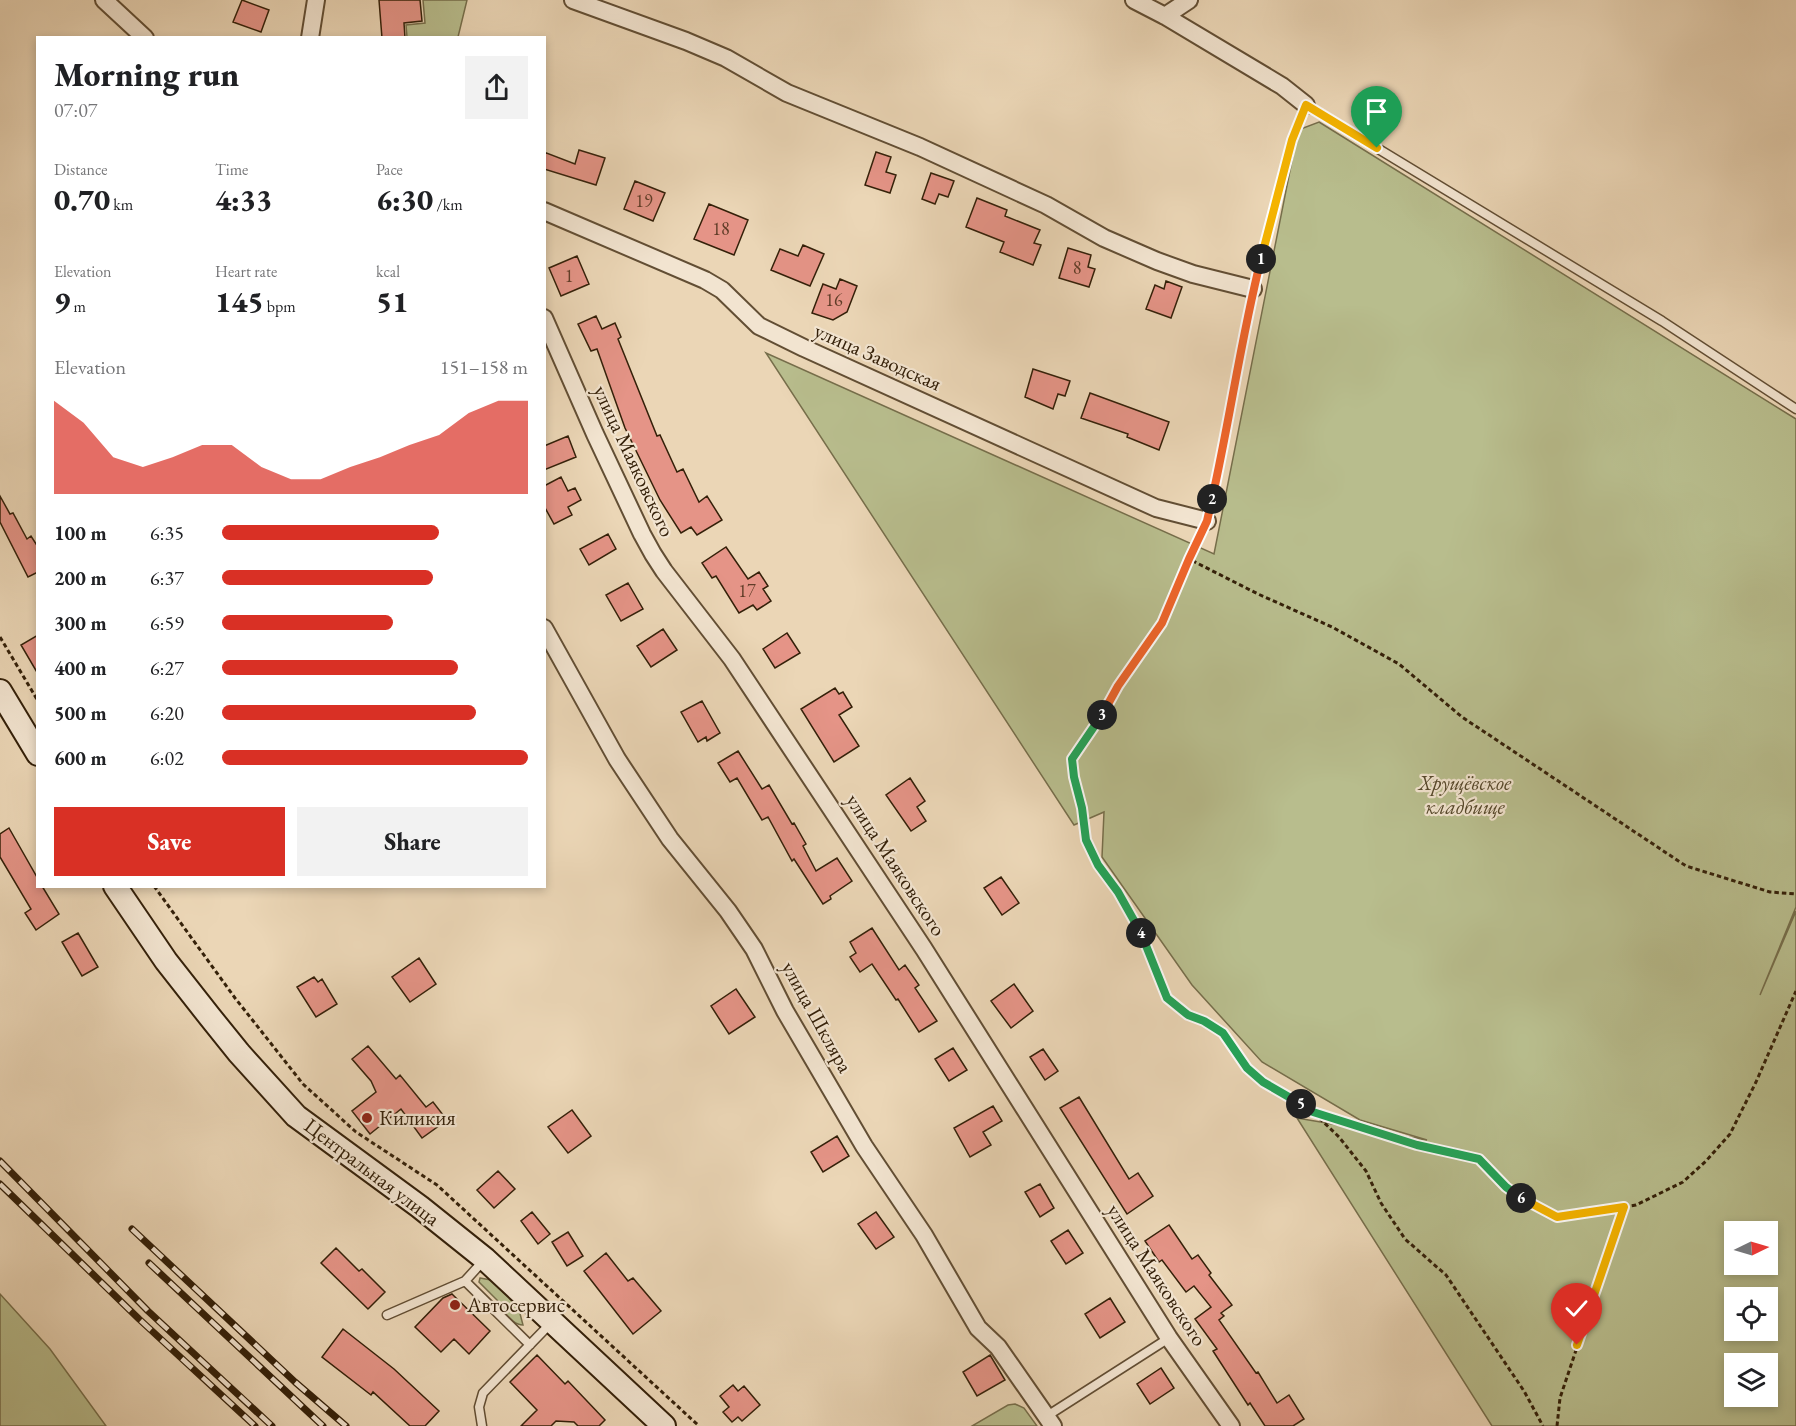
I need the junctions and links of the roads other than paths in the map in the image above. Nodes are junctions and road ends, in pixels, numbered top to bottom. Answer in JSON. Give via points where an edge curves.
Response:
{"nodes":[{"id":1,"x":104,"y":0,"type":"edge"},
{"id":2,"x":316,"y":0,"type":"edge"},
{"id":3,"x":573,"y":0,"type":"edge"},
{"id":4,"x":1134,"y":0,"type":"edge"},
{"id":5,"x":1189,"y":0,"type":"edge"},
{"id":6,"x":1165,"y":16,"type":"junction"},
{"id":7,"x":143,"y":36,"type":"edge"},
{"id":8,"x":310,"y":36,"type":"edge"},
{"id":9,"x":1306,"y":105,"type":"joint"},
{"id":10,"x":546,"y":212,"type":"edge"},
{"id":11,"x":1253,"y":289,"type":"road end"},
{"id":12,"x":546,"y":323,"type":"edge"},
{"id":13,"x":1796,"y":409,"type":"edge"},
{"id":14,"x":1207,"y":521,"type":"road end"},
{"id":15,"x":546,"y":632,"type":"edge"},
{"id":16,"x":0,"y":691,"type":"edge"},
{"id":17,"x":36,"y":751,"type":"edge"},
{"id":18,"x":116,"y":888,"type":"edge"},
{"id":19,"x":485,"y":1259,"type":"junction"},
{"id":20,"x":465,"y":1281,"type":"junction"},
{"id":21,"x":387,"y":1315,"type":"dead end"},
{"id":22,"x":553,"y":1321,"type":"junction"},
{"id":23,"x":1169,"y":1338,"type":"junction"},
{"id":24,"x":530,"y":1345,"type":"junction"},
{"id":25,"x":1050,"y":1421,"type":"edge"},
{"id":26,"x":482,"y":1426,"type":"edge"},
{"id":27,"x":664,"y":1426,"type":"edge"},
{"id":28,"x":1231,"y":1426,"type":"edge"}],
"edges":[{"from":1,"to":7,"type":"street"},
{"from":2,"to":8,"type":"street"},
{"from":3,"to":11,"type":"street","via":[[686,40],[787,93],[920,147],[1157,261]]},
{"from":4,"to":6,"type":"street"},
{"from":5,"to":6,"type":"street"},
{"from":6,"to":9,"type":"street","via":[[1282,86]]},
{"from":9,"to":13,"type":"lane","via":[[1662,321]]},
{"from":10,"to":14,"type":"street","name":"улица Заводская","via":[[705,280],[722,290],[759,326],[804,348],[1156,508]]},
{"from":12,"to":23,"type":"street","name":"улица Маяковского","via":[[653,554],[732,659],[918,939]]},
{"from":15,"to":25,"type":"street","name":"улица Шкляра","via":[[616,759],[670,839],[754,949],[785,1011],[858,1136],[924,1235],[970,1316],[998,1347]]},
{"from":16,"to":17,"type":"main road"},
{"from":18,"to":19,"type":"main road","name":"Центральная улица","via":[[238,1053],[296,1116]]},
{"from":19,"to":20,"type":"lane"},
{"from":19,"to":22,"type":"main road","name":"Центральная улица"},
{"from":20,"to":21,"type":"lane"},
{"from":20,"to":24,"type":"lane"},
{"from":22,"to":24,"type":"lane"},
{"from":22,"to":27,"type":"main road","name":"Центральная улица"},
{"from":23,"to":25,"type":"lane"},
{"from":23,"to":28,"type":"street","name":"улица Маяковского"},
{"from":24,"to":26,"type":"lane","via":[[483,1394],[479,1407]]}]}
